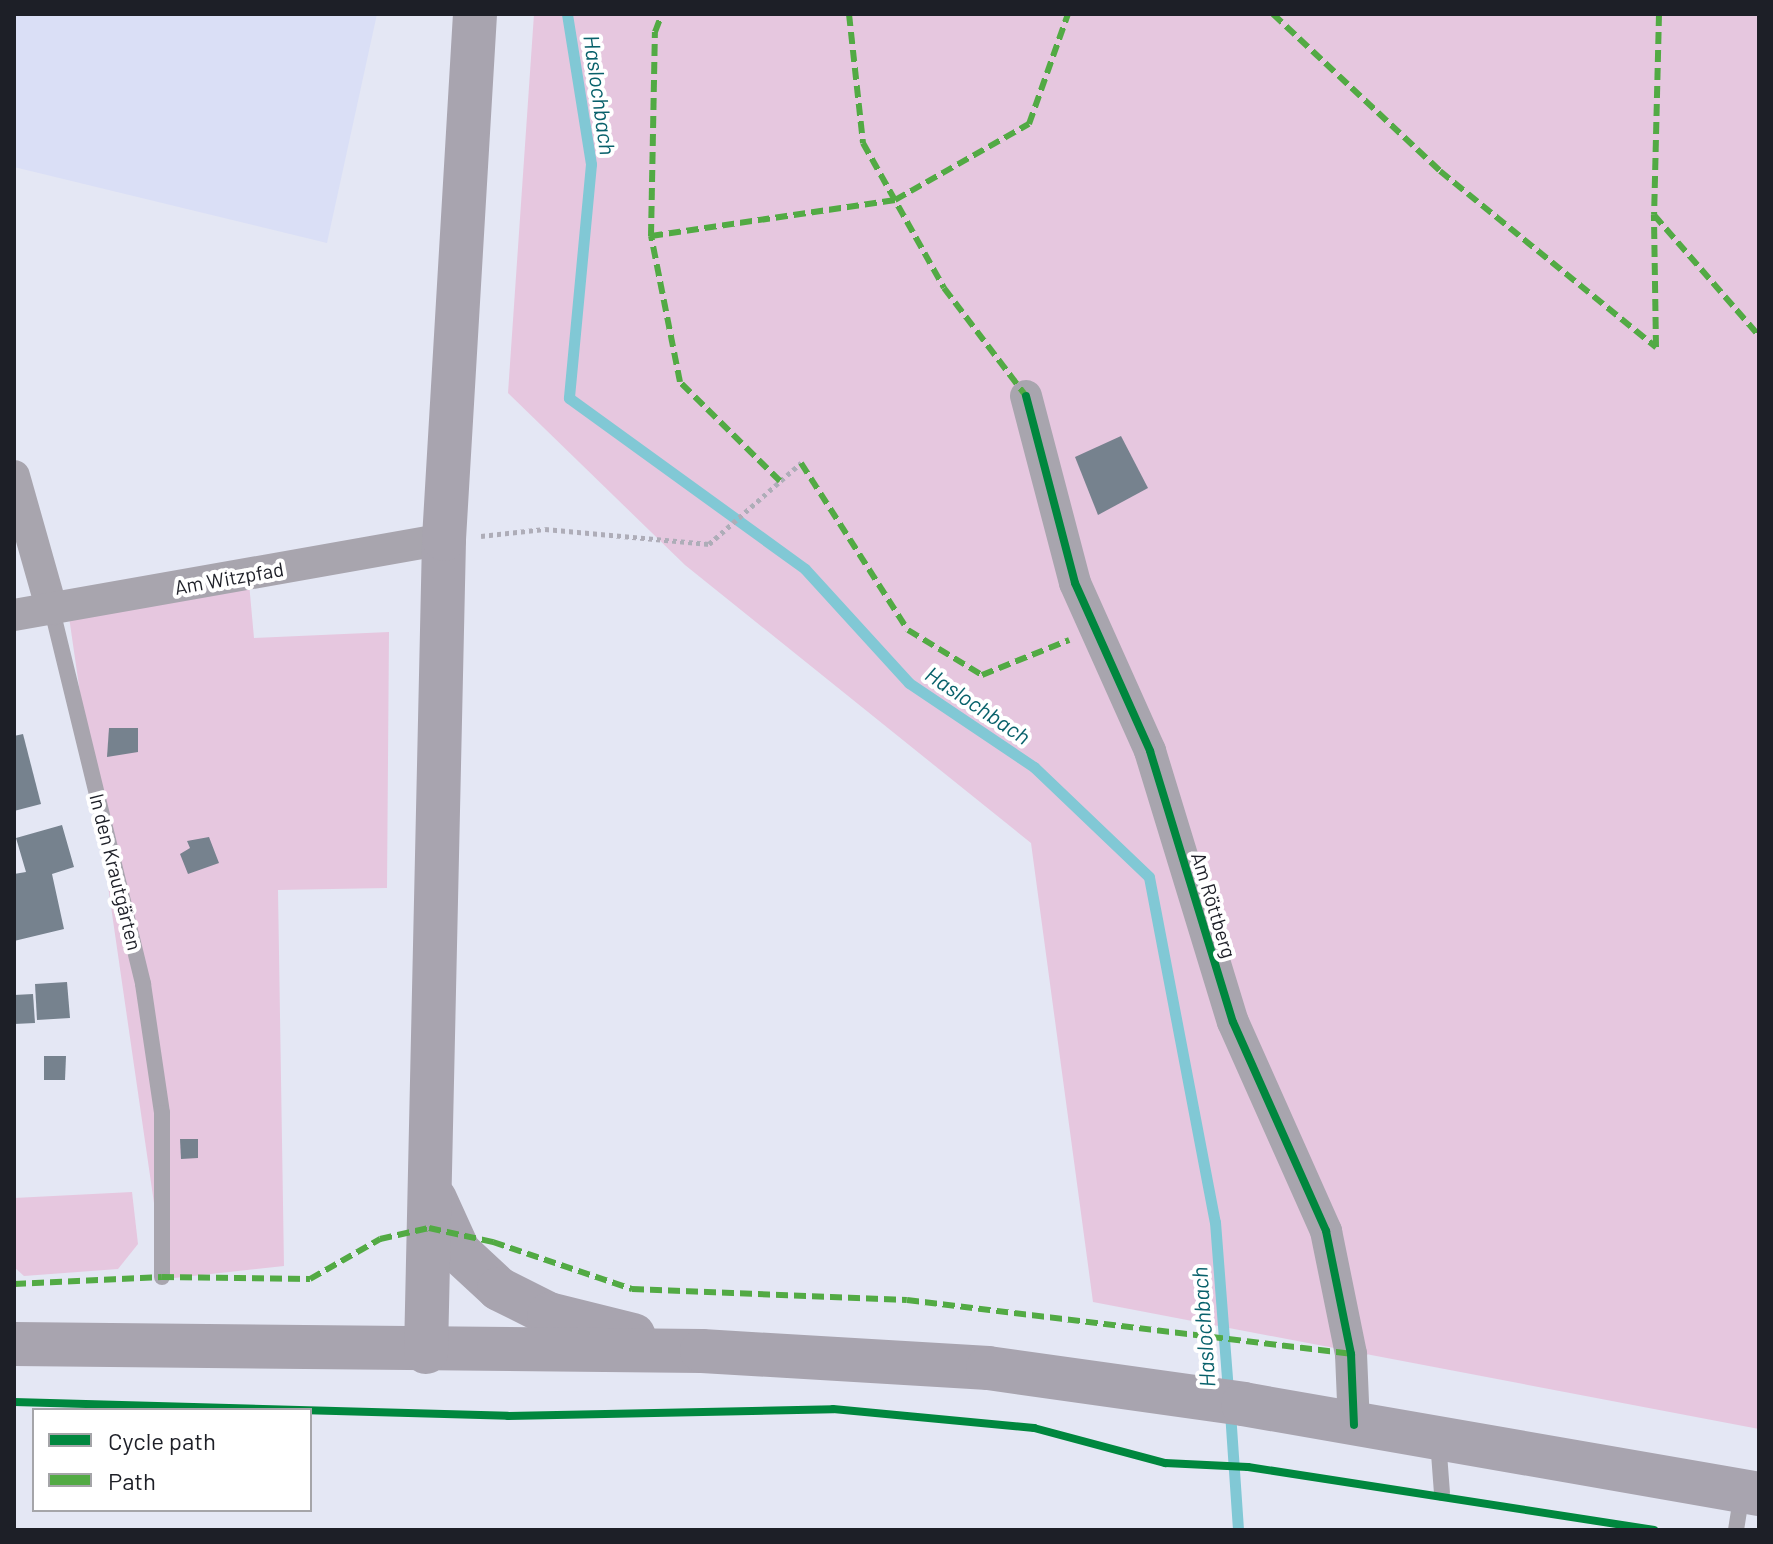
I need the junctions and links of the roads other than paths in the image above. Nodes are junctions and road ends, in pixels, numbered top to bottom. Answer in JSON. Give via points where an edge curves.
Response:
{"nodes":[{"id":1,"x":475,"y":14,"type":"edge"},
{"id":2,"x":1026,"y":396,"type":"dead end"},
{"id":3,"x":14,"y":476,"type":"edge"},
{"id":4,"x":444,"y":539,"type":"junction"},
{"id":5,"x":52,"y":610,"type":"junction"},
{"id":6,"x":14,"y":615,"type":"edge"},
{"id":7,"x":431,"y":1189,"type":"junction"},
{"id":8,"x":162,"y":1277,"type":"dead end"},
{"id":9,"x":14,"y":1344,"type":"edge"},
{"id":10,"x":702,"y":1351,"type":"junction"},
{"id":11,"x":426,"y":1352,"type":"junction"},
{"id":12,"x":1354,"y":1425,"type":"junction"},
{"id":13,"x":1438,"y":1440,"type":"junction"},
{"id":14,"x":1442,"y":1493,"type":"dead end"},
{"id":15,"x":1746,"y":1505,"type":"edge"}],
"edges":[{"from":1,"to":4,"type":"main road"},
{"from":2,"to":12,"type":"street","name":"Am Röttberg","via":[[1075,583],[1150,751],[1233,1022],[1326,1231],[1351,1354]]},
{"from":3,"to":5,"type":"street","name":"In den Krautgärten"},
{"from":4,"to":5,"type":"street","name":"Am Witzpfad"},
{"from":4,"to":7,"type":"main road"},
{"from":5,"to":6,"type":"street","name":"Am Witzpfad"},
{"from":5,"to":8,"type":"lane","name":"In den Krautgärten","via":[[143,984],[162,1113]]},
{"from":7,"to":10,"type":"main road","via":[[459,1252],[499,1289],[549,1314]]},
{"from":7,"to":11,"type":"main road"},
{"from":9,"to":11,"type":"main road"},
{"from":10,"to":11,"type":"main road"},
{"from":10,"to":12,"type":"main road","via":[[988,1368]]},
{"from":12,"to":13,"type":"main road"},
{"from":13,"to":14,"type":"lane"},
{"from":13,"to":15,"type":"main road"}]}
